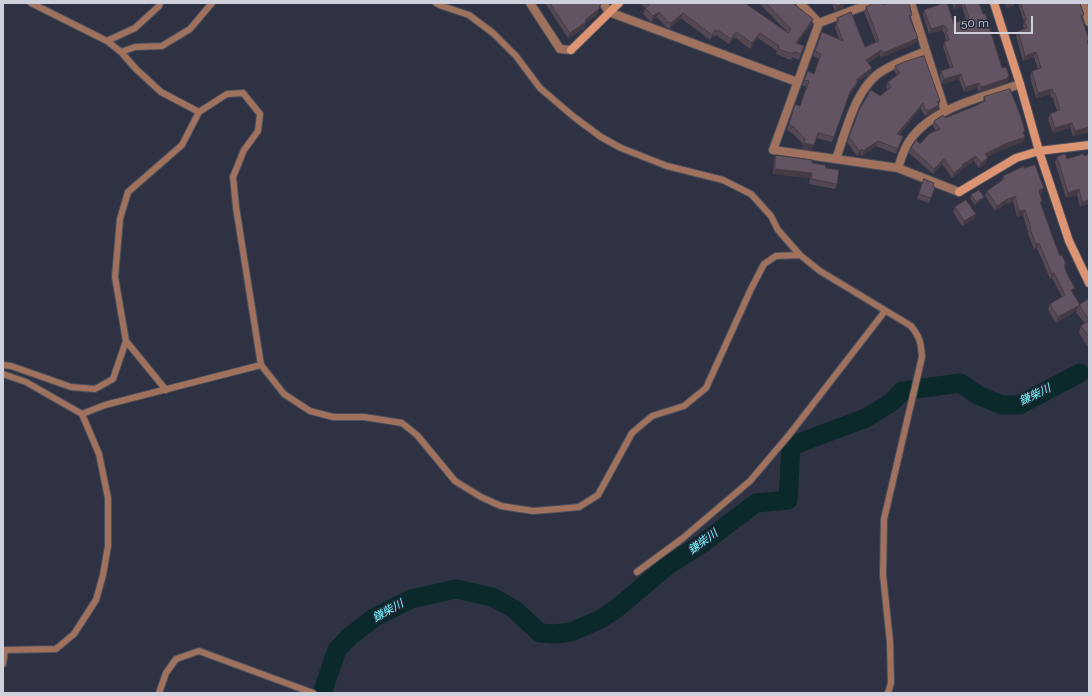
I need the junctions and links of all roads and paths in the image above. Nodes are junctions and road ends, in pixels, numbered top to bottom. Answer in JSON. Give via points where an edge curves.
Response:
{"nodes":[{"id":1,"x":31,"y":3,"type":"edge"},
{"id":2,"x":160,"y":3,"type":"edge"},
{"id":3,"x":212,"y":3,"type":"edge"},
{"id":4,"x":436,"y":3,"type":"edge"},
{"id":5,"x":530,"y":3,"type":"edge"},
{"id":6,"x":603,"y":3,"type":"edge"},
{"id":7,"x":620,"y":3,"type":"edge"},
{"id":8,"x":800,"y":3,"type":"edge"},
{"id":9,"x":872,"y":3,"type":"edge"},
{"id":10,"x":911,"y":3,"type":"edge"},
{"id":11,"x":994,"y":3,"type":"edge"},
{"id":12,"x":1083,"y":3,"type":"edge"},
{"id":13,"x":609,"y":12,"type":"junction"},
{"id":14,"x":1089,"y":22,"type":"edge"},
{"id":15,"x":819,"y":23,"type":"junction"},
{"id":16,"x":107,"y":41,"type":"junction"},
{"id":17,"x":926,"y":51,"type":"junction"},
{"id":18,"x":121,"y":52,"type":"junction"},
{"id":19,"x":797,"y":82,"type":"junction"},
{"id":20,"x":1020,"y":84,"type":"junction"},
{"id":21,"x":945,"y":111,"type":"junction"},
{"id":22,"x":199,"y":112,"type":"junction"},
{"id":23,"x":1089,"y":145,"type":"edge"},
{"id":24,"x":1039,"y":151,"type":"junction"},
{"id":25,"x":836,"y":159,"type":"junction"},
{"id":26,"x":898,"y":168,"type":"junction"},
{"id":27,"x":800,"y":255,"type":"junction"},
{"id":28,"x":1089,"y":283,"type":"edge"},
{"id":29,"x":885,"y":311,"type":"junction"},
{"id":30,"x":126,"y":341,"type":"junction"},
{"id":31,"x":3,"y":365,"type":"edge"},
{"id":32,"x":261,"y":365,"type":"junction"},
{"id":33,"x":3,"y":374,"type":"edge"},
{"id":34,"x":166,"y":390,"type":"junction"},
{"id":35,"x":82,"y":414,"type":"junction"},
{"id":36,"x":637,"y":572,"type":"dead end"},
{"id":37,"x":4,"y":650,"type":"edge"},
{"id":38,"x":3,"y":664,"type":"edge"},
{"id":39,"x":159,"y":693,"type":"edge"},
{"id":40,"x":312,"y":693,"type":"edge"},
{"id":41,"x":888,"y":693,"type":"edge"}],
"edges":[{"from":1,"to":16,"type":"lane"},
{"from":2,"to":16,"type":"lane","via":[[135,28]]},
{"from":3,"to":18,"type":"lane","via":[[190,29],[162,46],[135,47]]},
{"from":4,"to":27,"type":"lane","via":[[469,15],[494,33],[516,56],[540,88],[601,137],[621,148],[667,166],[723,180],[751,194]]},
{"from":5,"to":13,"type":"street","via":[[560,49],[571,50]]},
{"from":6,"to":13,"type":"street"},
{"from":7,"to":13,"type":"street"},
{"from":8,"to":15,"type":"street"},
{"from":9,"to":15,"type":"street"},
{"from":10,"to":17,"type":"street"},
{"from":11,"to":20,"type":"street"},
{"from":12,"to":14,"type":"street"},
{"from":13,"to":19,"type":"street"},
{"from":15,"to":19,"type":"street"},
{"from":16,"to":18,"type":"lane"},
{"from":17,"to":21,"type":"street"},
{"from":17,"to":25,"type":"street","via":[[883,70],[868,83],[858,98]]},
{"from":18,"to":22,"type":"lane","via":[[161,92]]},
{"from":19,"to":25,"type":"street","via":[[774,150]]},
{"from":20,"to":21,"type":"street"},
{"from":20,"to":24,"type":"street"},
{"from":21,"to":26,"type":"street","via":[[924,125],[909,141]]},
{"from":22,"to":30,"type":"lane","via":[[182,145],[128,192],[120,219],[115,277]]},
{"from":22,"to":32,"type":"lane","via":[[227,94],[243,92],[260,114],[258,131],[244,150],[233,178]]},
{"from":23,"to":24,"type":"street"},
{"from":24,"to":26,"type":"street","via":[[1016,158],[959,192]]},
{"from":24,"to":28,"type":"street","via":[[1070,241]]},
{"from":25,"to":26,"type":"street"},
{"from":27,"to":29,"type":"lane","via":[[820,271]]},
{"from":27,"to":32,"type":"lane","via":[[776,256],[764,264],[706,388],[684,406],[652,416],[632,433],[598,496],[579,507],[532,511],[501,506],[455,482],[417,435],[402,423],[364,417],[333,417],[310,411],[284,394]]},
{"from":29,"to":36,"type":"lane","via":[[750,481],[684,538]]},
{"from":29,"to":41,"type":"lane","via":[[911,326],[921,341],[922,356],[884,519],[883,575],[890,642],[891,683]]},
{"from":30,"to":31,"type":"lane","via":[[113,379],[95,389],[71,387]]},
{"from":30,"to":34,"type":"lane"},
{"from":32,"to":34,"type":"lane"},
{"from":33,"to":35,"type":"lane","via":[[26,382]]},
{"from":34,"to":35,"type":"lane","via":[[105,405]]},
{"from":35,"to":37,"type":"lane","via":[[99,454],[108,498],[108,546],[96,600],[74,634],[56,649]]},
{"from":37,"to":38,"type":"lane"},
{"from":39,"to":40,"type":"lane","via":[[166,673],[176,658],[198,651]]}]}
